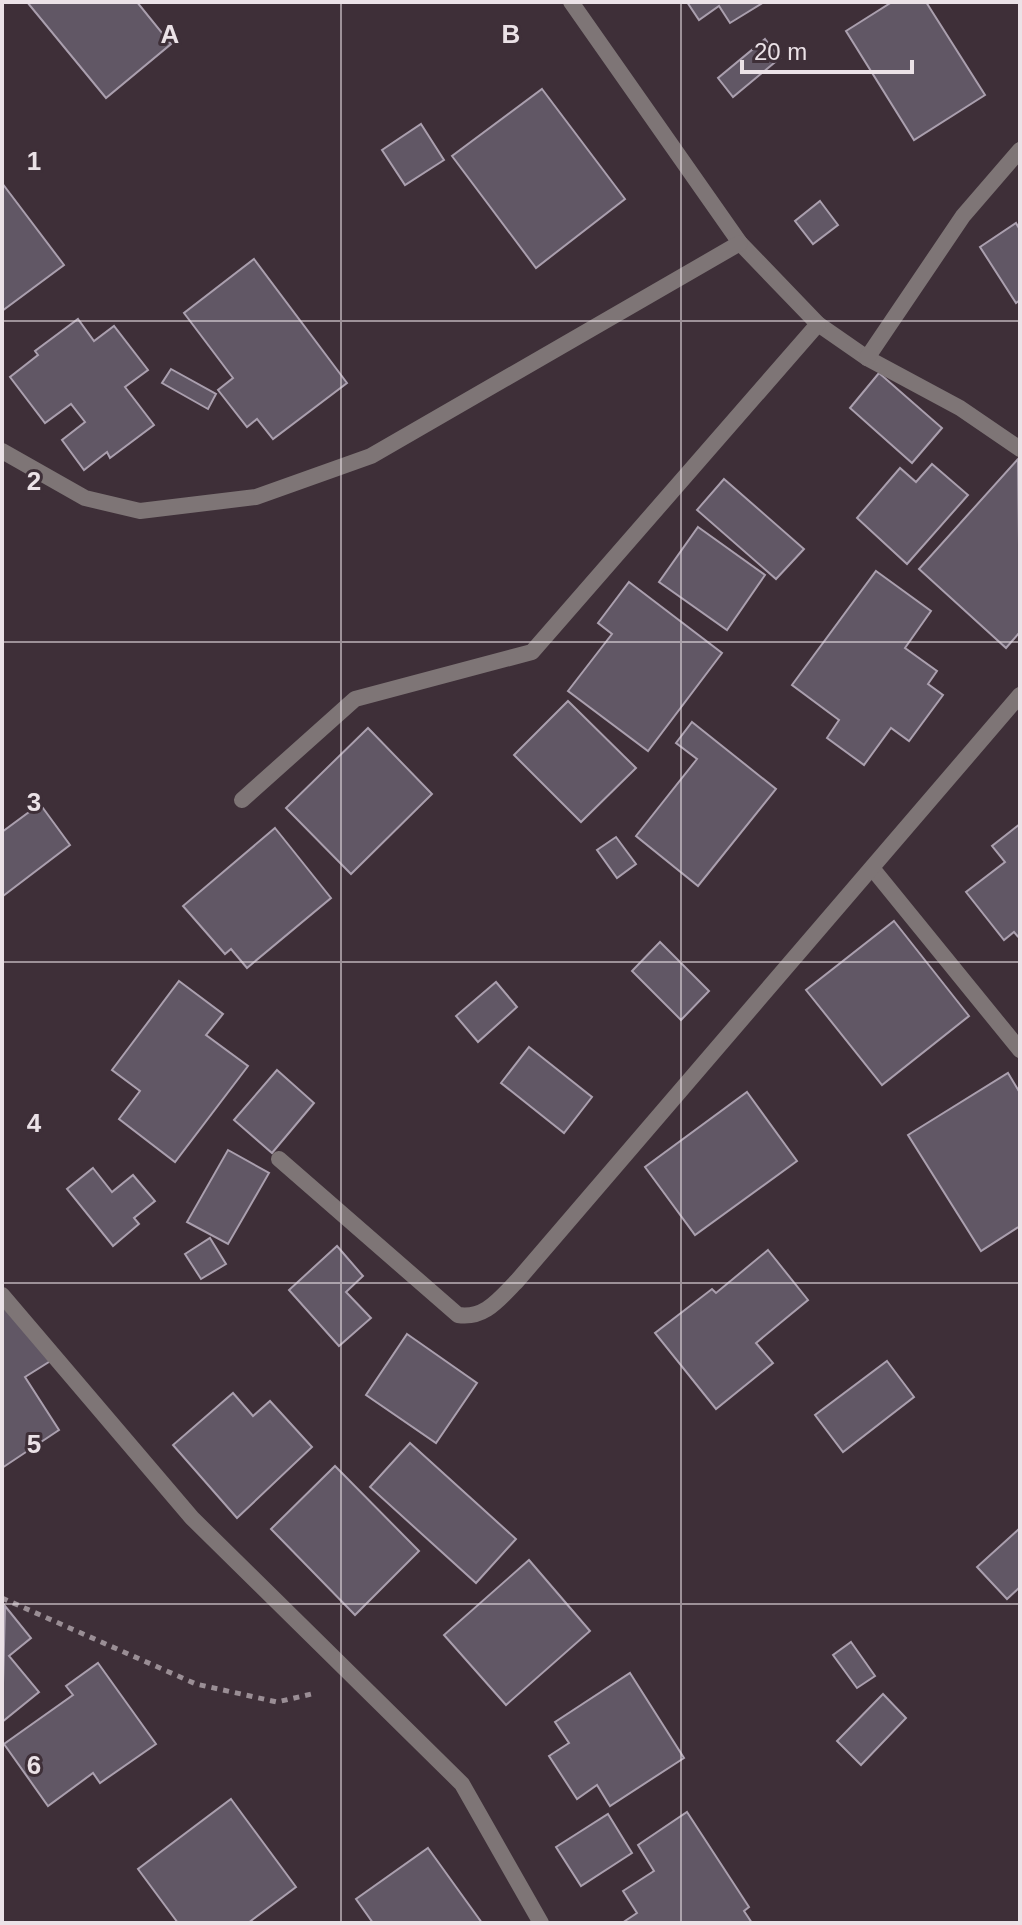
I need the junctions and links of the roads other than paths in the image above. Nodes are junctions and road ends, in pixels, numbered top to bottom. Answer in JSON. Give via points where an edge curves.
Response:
{"nodes":[{"id":1,"x":571,"y":2,"type":"edge"},
{"id":2,"x":1020,"y":150,"type":"edge"},
{"id":3,"x":740,"y":243,"type":"junction"},
{"id":4,"x":818,"y":324,"type":"junction"},
{"id":5,"x":867,"y":358,"type":"junction"},
{"id":6,"x":1020,"y":449,"type":"edge"},
{"id":7,"x":2,"y":451,"type":"edge"},
{"id":8,"x":1020,"y":695,"type":"edge"},
{"id":9,"x":242,"y":800,"type":"dead end"},
{"id":10,"x":872,"y":868,"type":"junction"},
{"id":11,"x":1020,"y":1050,"type":"edge"},
{"id":12,"x":279,"y":1159,"type":"dead end"},
{"id":13,"x":2,"y":1295,"type":"edge"},
{"id":14,"x":541,"y":1923,"type":"edge"}],
"edges":[{"from":1,"to":3,"type":"street"},
{"from":2,"to":5,"type":"street","via":[[946,240]]},
{"from":3,"to":4,"type":"street"},
{"from":3,"to":7,"type":"street","via":[[371,456],[256,497],[140,511],[85,498]]},
{"from":4,"to":5,"type":"street"},
{"from":4,"to":9,"type":"street","via":[[532,652],[355,699]]},
{"from":5,"to":6,"type":"street","via":[[960,408]]},
{"from":8,"to":10,"type":"street"},
{"from":10,"to":11,"type":"street"},
{"from":10,"to":12,"type":"street","via":[[517,1281],[473,1317],[458,1315]]},
{"from":13,"to":14,"type":"street","via":[[192,1518],[462,1784]]}]}
